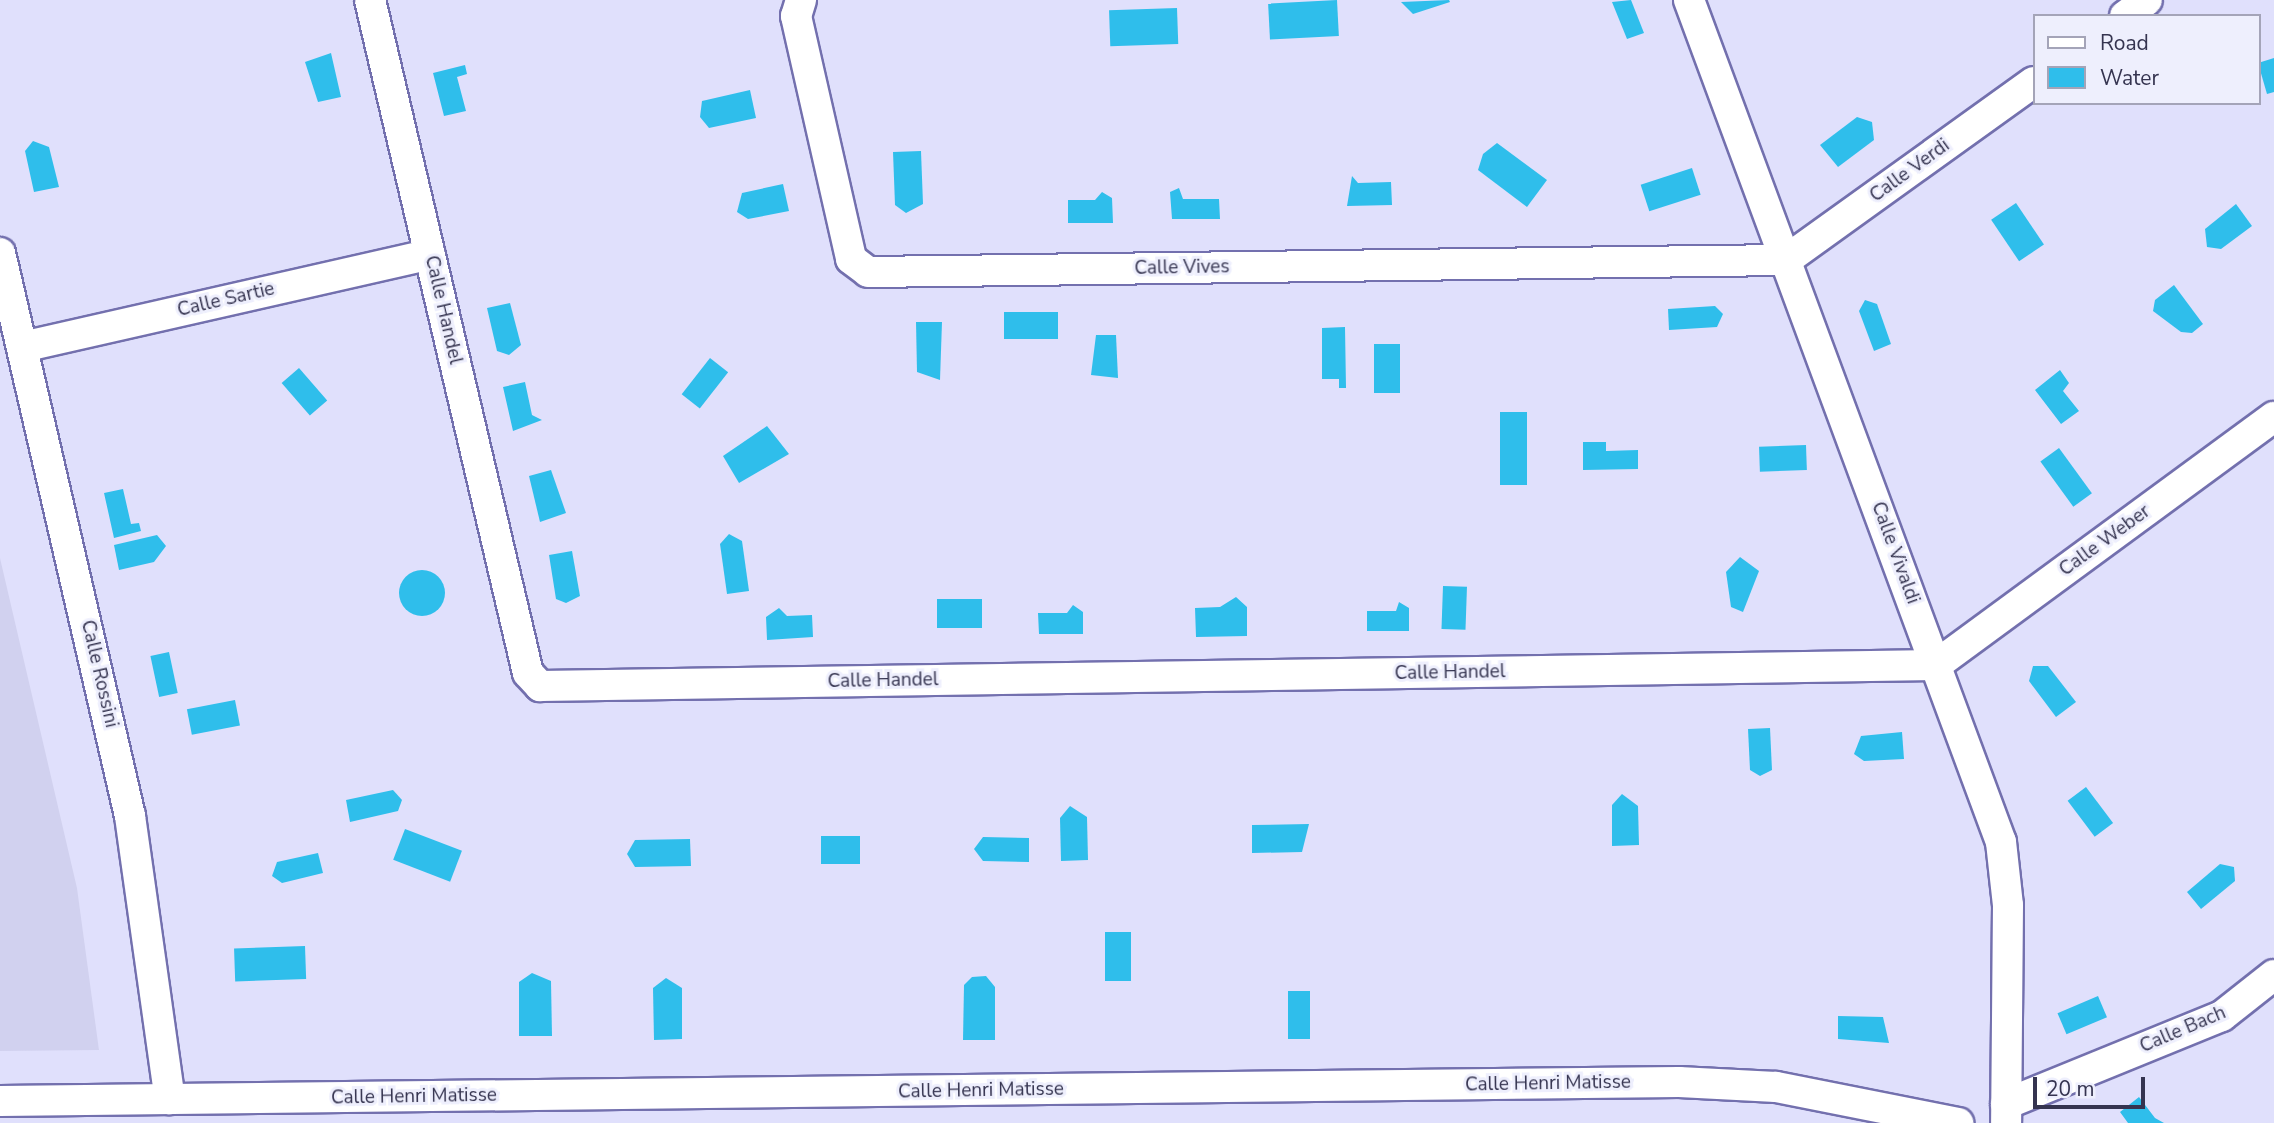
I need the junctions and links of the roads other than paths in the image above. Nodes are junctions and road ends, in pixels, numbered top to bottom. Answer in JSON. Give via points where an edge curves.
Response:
{"nodes":[{"id":1,"x":370,"y":0,"type":"edge"},
{"id":2,"x":801,"y":0,"type":"edge"},
{"id":3,"x":1689,"y":0,"type":"edge"},
{"id":4,"x":2147,"y":0,"type":"edge"},
{"id":5,"x":2128,"y":14,"type":"edge"},
{"id":6,"x":2032,"y":83,"type":"edge"},
{"id":7,"x":0,"y":253,"type":"edge"},
{"id":8,"x":430,"y":254,"type":"junction"},
{"id":9,"x":1786,"y":260,"type":"junction"},
{"id":10,"x":22,"y":347,"type":"junction"},
{"id":11,"x":2274,"y":417,"type":"edge"},
{"id":12,"x":1936,"y":665,"type":"junction"},
{"id":13,"x":2274,"y":975,"type":"edge"},
{"id":14,"x":170,"y":1099,"type":"junction"},
{"id":15,"x":0,"y":1101,"type":"edge"},
{"id":16,"x":2006,"y":1114,"type":"edge"},
{"id":17,"x":1958,"y":1123,"type":"edge"}],
"edges":[{"from":1,"to":8,"type":"street","name":"Calle Handel"},
{"from":2,"to":9,"type":"street","name":"Calle Vives","via":[[796,16],[848,245],[863,271]]},
{"from":3,"to":9,"type":"street","name":"Calle Vivaldi"},
{"from":4,"to":5,"type":"street"},
{"from":6,"to":9,"type":"street","name":"Calle Verdi"},
{"from":7,"to":10,"type":"street","name":"Calle Rossini"},
{"from":8,"to":10,"type":"street","name":"Calle Sartie"},
{"from":8,"to":12,"type":"street","name":"Calle Handel","via":[[528,673],[540,686]]},
{"from":9,"to":12,"type":"street","name":"Calle Vivaldi"},
{"from":10,"to":14,"type":"street","name":"Calle Rossini","via":[[130,816]]},
{"from":11,"to":12,"type":"street","name":"Calle Weber"},
{"from":12,"to":16,"type":"street","name":"Calle Vivaldi","via":[[2005,863]]},
{"from":13,"to":16,"type":"street","name":"Calle Bach","via":[[2222,1016]]},
{"from":14,"to":15,"type":"street","name":"Calle Henri Matisse"},
{"from":14,"to":17,"type":"street","name":"Calle Henri Matisse","via":[[1679,1082],[1789,1089]]}]}
